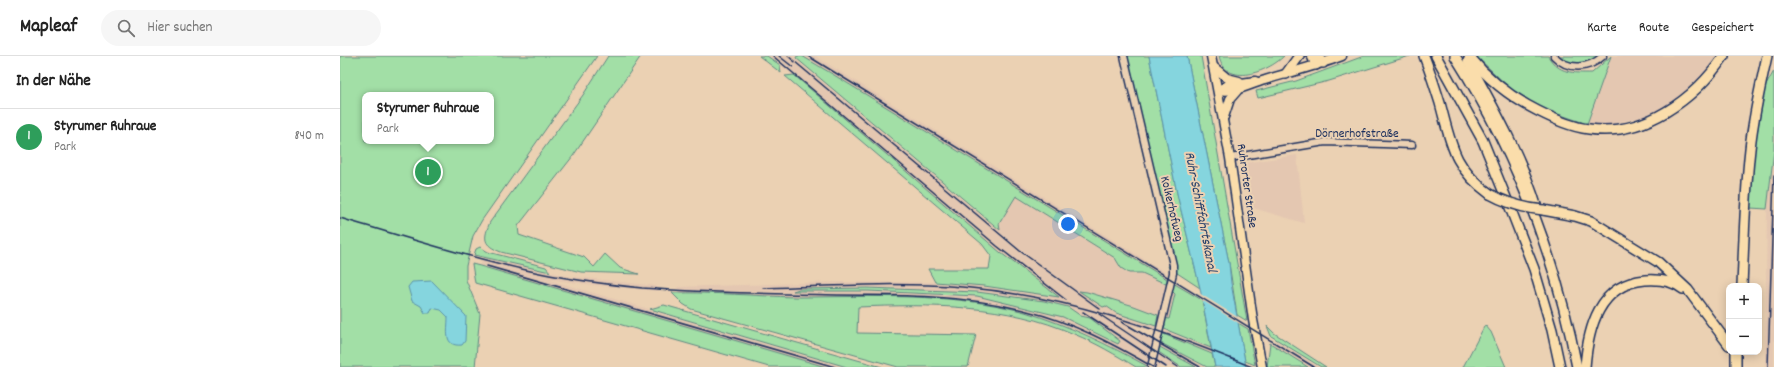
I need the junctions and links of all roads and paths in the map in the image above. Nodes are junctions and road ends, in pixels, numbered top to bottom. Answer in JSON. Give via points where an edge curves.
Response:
{"nodes":[{"id":1,"x":1124,"y":56,"type":"edge"},
{"id":2,"x":1211,"y":56,"type":"edge"},
{"id":3,"x":1299,"y":56,"type":"edge"},
{"id":4,"x":1312,"y":56,"type":"edge"},
{"id":5,"x":1342,"y":56,"type":"edge"},
{"id":6,"x":1424,"y":56,"type":"edge"},
{"id":7,"x":1428,"y":56,"type":"edge"},
{"id":8,"x":1436,"y":56,"type":"edge"},
{"id":9,"x":1455,"y":56,"type":"edge"},
{"id":10,"x":1466,"y":56,"type":"edge"},
{"id":11,"x":1469,"y":56,"type":"edge"},
{"id":12,"x":1554,"y":56,"type":"edge"},
{"id":13,"x":1603,"y":56,"type":"edge"},
{"id":14,"x":1724,"y":56,"type":"edge"},
{"id":15,"x":1762,"y":56,"type":"edge"},
{"id":16,"x":1767,"y":56,"type":"edge"},
{"id":17,"x":1319,"y":61,"type":"edge"},
{"id":18,"x":1213,"y":66,"type":"junction"},
{"id":19,"x":1286,"y":74,"type":"junction"},
{"id":20,"x":1264,"y":80,"type":"junction"},
{"id":21,"x":1244,"y":82,"type":"junction"},
{"id":22,"x":1218,"y":90,"type":"junction"},
{"id":23,"x":1237,"y":91,"type":"junction"},
{"id":24,"x":1460,"y":102,"type":"junction"},
{"id":25,"x":1224,"y":120,"type":"junction"},
{"id":26,"x":1412,"y":145,"type":"dead end"},
{"id":27,"x":1230,"y":158,"type":"junction"},
{"id":28,"x":1552,"y":268,"type":"junction"},
{"id":29,"x":1673,"y":279,"type":"junction"},
{"id":30,"x":1738,"y":283,"type":"edge"},
{"id":31,"x":1742,"y":283,"type":"edge"},
{"id":32,"x":1726,"y":342,"type":"edge"},
{"id":33,"x":1733,"y":355,"type":"edge"},
{"id":34,"x":1736,"y":355,"type":"edge"},
{"id":35,"x":1740,"y":355,"type":"edge"},
{"id":36,"x":1738,"y":366,"type":"edge"},
{"id":37,"x":1150,"y":367,"type":"edge"},
{"id":38,"x":1262,"y":367,"type":"edge"},
{"id":39,"x":1560,"y":367,"type":"edge"},
{"id":40,"x":1577,"y":367,"type":"edge"},
{"id":41,"x":1585,"y":367,"type":"edge"}],
"edges":[{"from":1,"to":37,"type":"street","name":"Kolkerhofweg","via":[[1173,265]]},
{"from":2,"to":18,"type":"main road","name":"Ruhrorter Straße"},
{"from":3,"to":19,"type":"highway"},
{"from":4,"to":17,"type":"highway"},
{"from":5,"to":17,"type":"main road"},
{"from":6,"to":29,"type":"highway","bridge":true,"via":[[1453,151],[1470,177],[1490,194],[1522,208],[1556,210],[1591,221],[1643,252]]},
{"from":7,"to":24,"type":"highway"},
{"from":8,"to":24,"type":"highway"},
{"from":9,"to":28,"type":"highway","via":[[1486,109],[1509,157],[1535,216]]},
{"from":10,"to":28,"type":"highway","via":[[1515,150],[1531,188],[1548,244]]},
{"from":11,"to":14,"type":"highway","via":[[1490,77],[1525,104],[1571,125],[1605,130],[1634,126],[1672,108],[1696,90]]},
{"from":12,"to":13,"type":"street","via":[[1566,65],[1579,67],[1589,66]]},
{"from":15,"to":30,"type":"highway","via":[[1751,106],[1746,148]]},
{"from":16,"to":31,"type":"highway","via":[[1750,148]]},
{"from":17,"to":19,"type":"main road"},
{"from":18,"to":21,"type":"main road","via":[[1227,78]]},
{"from":18,"to":22,"type":"main road","name":"Ruhrorter Straße"},
{"from":19,"to":20,"type":"main road"},
{"from":20,"to":21,"type":"main road"},
{"from":20,"to":23,"type":"main road"},
{"from":21,"to":22,"type":"main road"},
{"from":22,"to":23,"type":"main road"},
{"from":22,"to":25,"type":"main road","name":"Ruhrorter Straße"},
{"from":23,"to":25,"type":"main road","via":[[1230,99]]},
{"from":24,"to":39,"type":"highway","via":[[1483,141],[1534,269]]},
{"from":25,"to":27,"type":"main road","name":"Ruhrorter Straße"},
{"from":26,"to":27,"type":"street","name":"Dörnerhofstraße","via":[[1326,142]]},
{"from":27,"to":38,"type":"main road","name":"Ruhrorter Straße"},
{"from":28,"to":40,"type":"highway"},
{"from":29,"to":32,"type":"highway","via":[[1702,309]]},
{"from":29,"to":41,"type":"highway","via":[[1639,281],[1623,285],[1614,291],[1592,325]]},
{"from":33,"to":36,"type":"highway"},
{"from":34,"to":36,"type":"highway"},
{"from":35,"to":36,"type":"highway"}]}
